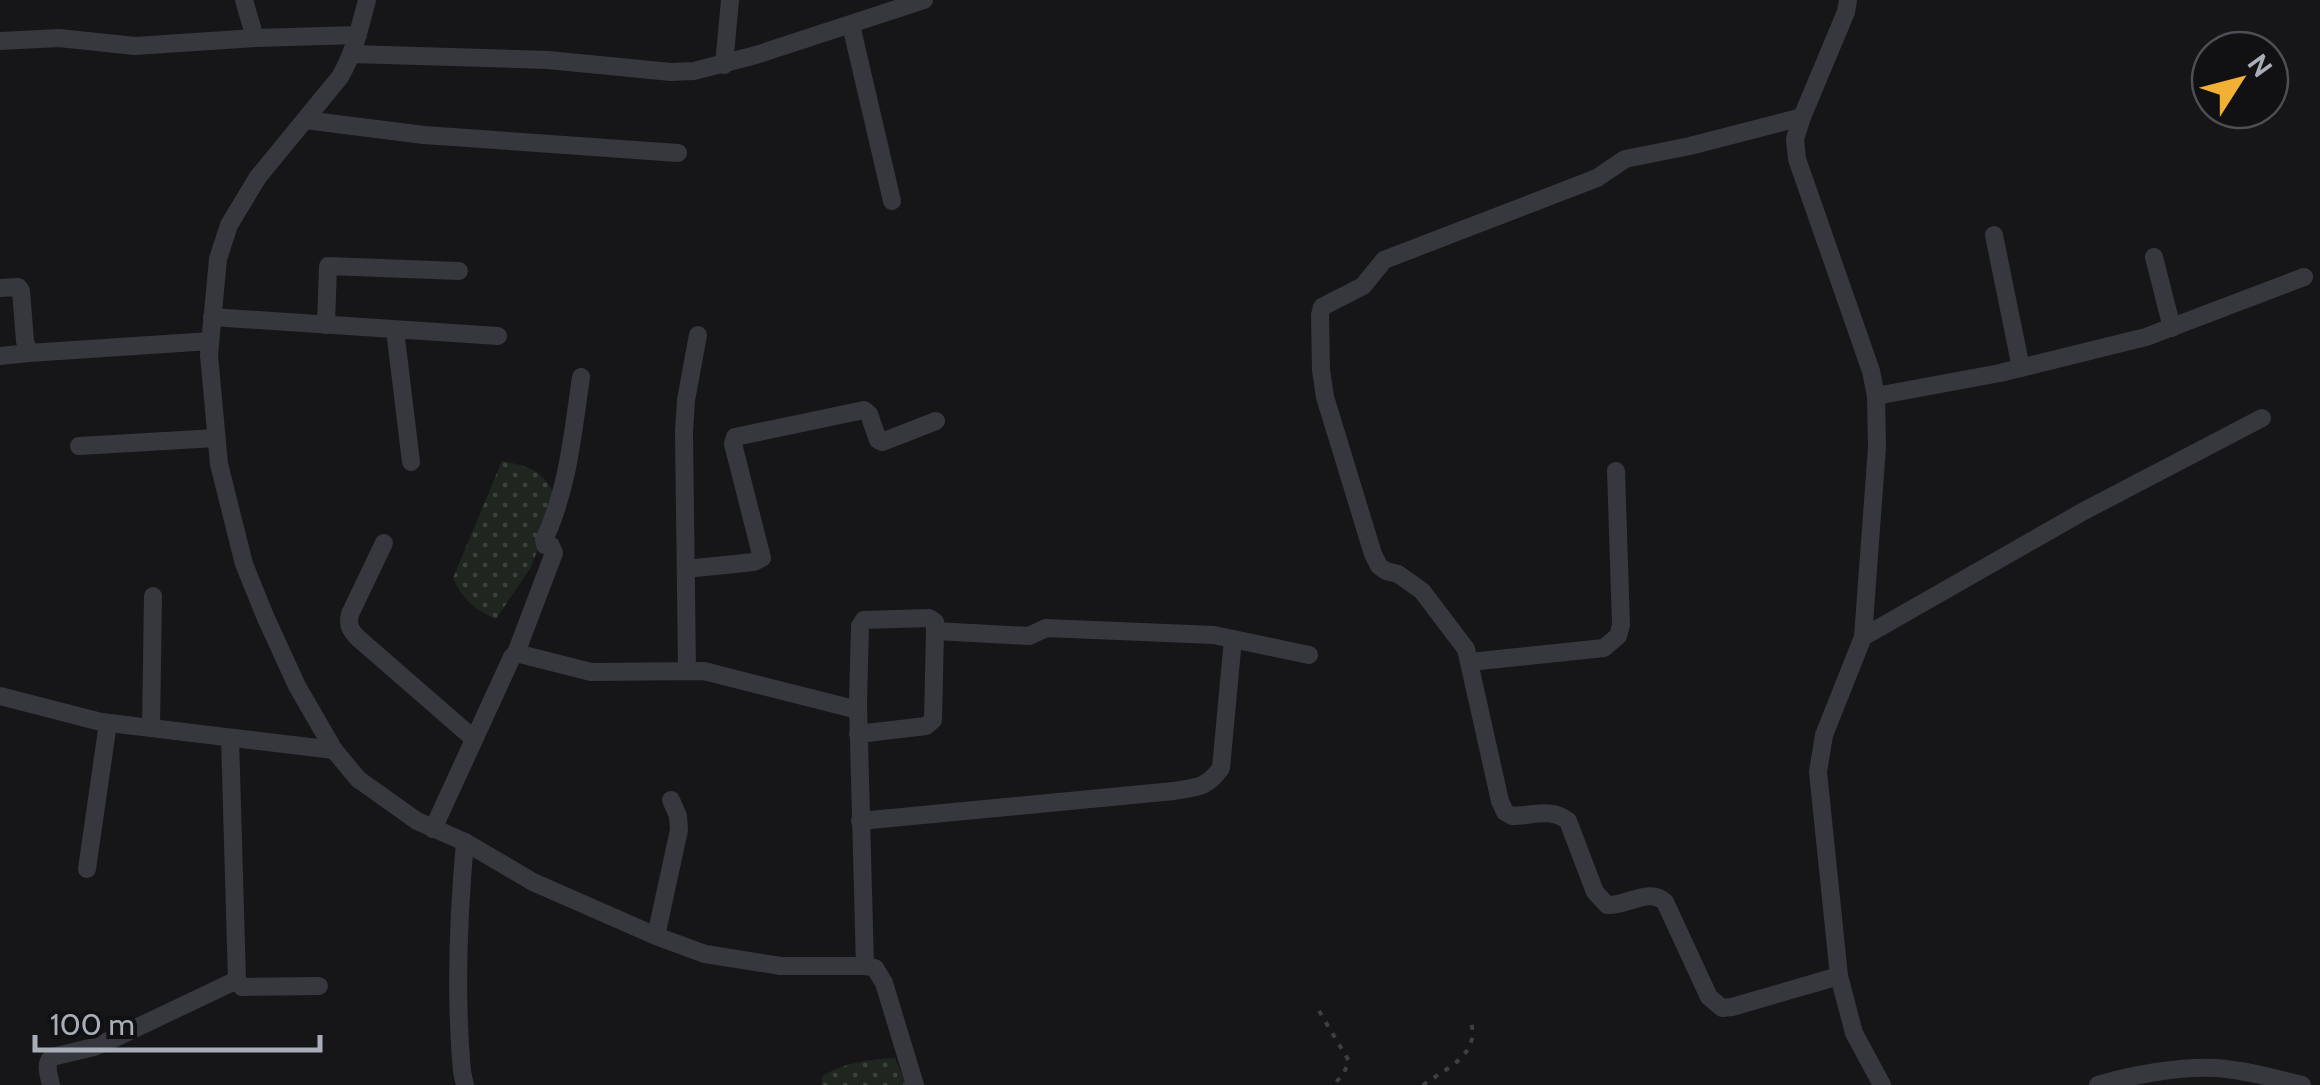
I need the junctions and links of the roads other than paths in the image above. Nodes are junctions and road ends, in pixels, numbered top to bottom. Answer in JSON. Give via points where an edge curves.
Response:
{"nodes":[{"id":1,"x":244,"y":0,"type":"edge"},
{"id":2,"x":366,"y":0,"type":"edge"},
{"id":3,"x":730,"y":0,"type":"edge"},
{"id":4,"x":924,"y":0,"type":"edge"},
{"id":5,"x":1848,"y":0,"type":"edge"},
{"id":6,"x":851,"y":25,"type":"junction"},
{"id":7,"x":358,"y":35,"type":"junction"},
{"id":8,"x":255,"y":38,"type":"junction"},
{"id":9,"x":0,"y":40,"type":"edge"},
{"id":10,"x":352,"y":54,"type":"junction"},
{"id":11,"x":724,"y":65,"type":"junction"},
{"id":12,"x":1802,"y":116,"type":"junction"},
{"id":13,"x":306,"y":120,"type":"junction"},
{"id":14,"x":678,"y":153,"type":"dead end"},
{"id":15,"x":892,"y":201,"type":"dead end"},
{"id":16,"x":1994,"y":236,"type":"dead end"},
{"id":17,"x":2154,"y":257,"type":"dead end"},
{"id":18,"x":459,"y":272,"type":"dead end"},
{"id":19,"x":2304,"y":278,"type":"dead end"},
{"id":20,"x":0,"y":288,"type":"edge"},
{"id":21,"x":212,"y":317,"type":"junction"},
{"id":22,"x":326,"y":325,"type":"junction"},
{"id":23,"x":2172,"y":328,"type":"junction"},
{"id":24,"x":395,"y":330,"type":"junction"},
{"id":25,"x":698,"y":335,"type":"dead end"},
{"id":26,"x":498,"y":336,"type":"dead end"},
{"id":27,"x":210,"y":341,"type":"junction"},
{"id":28,"x":29,"y":353,"type":"junction"},
{"id":29,"x":0,"y":356,"type":"edge"},
{"id":30,"x":2021,"y":368,"type":"junction"},
{"id":31,"x":581,"y":377,"type":"dead end"},
{"id":32,"x":1876,"y":396,"type":"junction"},
{"id":33,"x":2262,"y":418,"type":"dead end"},
{"id":34,"x":936,"y":420,"type":"dead end"},
{"id":35,"x":216,"y":438,"type":"junction"},
{"id":36,"x":79,"y":446,"type":"dead end"},
{"id":37,"x":411,"y":462,"type":"dead end"},
{"id":38,"x":1616,"y":471,"type":"dead end"},
{"id":39,"x":384,"y":543,"type":"dead end"},
{"id":40,"x":686,"y":569,"type":"junction"},
{"id":41,"x":152,"y":596,"type":"dead end"},
{"id":42,"x":936,"y":632,"type":"junction"},
{"id":43,"x":1863,"y":637,"type":"junction"},
{"id":44,"x":1234,"y":639,"type":"junction"},
{"id":45,"x":516,"y":653,"type":"junction"},
{"id":46,"x":1309,"y":655,"type":"dead end"},
{"id":47,"x":1470,"y":662,"type":"junction"},
{"id":48,"x":687,"y":670,"type":"junction"},
{"id":49,"x":0,"y":696,"type":"edge"},
{"id":50,"x":858,"y":710,"type":"junction"},
{"id":51,"x":108,"y":723,"type":"junction"},
{"id":52,"x":151,"y":728,"type":"junction"},
{"id":53,"x":858,"y":734,"type":"junction"},
{"id":54,"x":230,"y":738,"type":"junction"},
{"id":55,"x":474,"y":739,"type":"junction"},
{"id":56,"x":334,"y":750,"type":"junction"},
{"id":57,"x":672,"y":800,"type":"dead end"},
{"id":58,"x":860,"y":822,"type":"junction"},
{"id":59,"x":433,"y":829,"type":"junction"},
{"id":60,"x":465,"y":842,"type":"junction"},
{"id":61,"x":87,"y":869,"type":"dead end"},
{"id":62,"x":656,"y":936,"type":"junction"},
{"id":63,"x":864,"y":966,"type":"junction"},
{"id":64,"x":1839,"y":976,"type":"junction"},
{"id":65,"x":237,"y":980,"type":"junction"},
{"id":66,"x":319,"y":986,"type":"dead end"},
{"id":67,"x":2276,"y":1082,"type":"edge"},
{"id":68,"x":51,"y":1085,"type":"edge"},
{"id":69,"x":465,"y":1085,"type":"edge"},
{"id":70,"x":915,"y":1085,"type":"edge"},
{"id":71,"x":1882,"y":1085,"type":"edge"},
{"id":72,"x":2098,"y":1085,"type":"edge"},
{"id":73,"x":2302,"y":1085,"type":"edge"}],
"edges":[{"from":1,"to":8,"type":"street"},
{"from":2,"to":7,"type":"street"},
{"from":3,"to":11,"type":"street"},
{"from":4,"to":6,"type":"street"},
{"from":5,"to":12,"type":"street"},
{"from":6,"to":11,"type":"street"},
{"from":6,"to":15,"type":"street"},
{"from":7,"to":8,"type":"street"},
{"from":7,"to":10,"type":"street"},
{"from":8,"to":9,"type":"street","via":[[135,46]]},
{"from":10,"to":11,"type":"street","via":[[671,72]]},
{"from":10,"to":13,"type":"street"},
{"from":12,"to":32,"type":"street","via":[[1797,159]]},
{"from":12,"to":47,"type":"street","via":[[1625,159],[1597,178],[1384,260],[1363,286],[1322,307],[1325,397],[1379,566],[1422,591]]},
{"from":13,"to":14,"type":"street"},
{"from":13,"to":21,"type":"street","via":[[258,176],[229,225]]},
{"from":16,"to":30,"type":"street"},
{"from":17,"to":23,"type":"street"},
{"from":18,"to":22,"type":"street","via":[[328,266]]},
{"from":19,"to":23,"type":"street"},
{"from":20,"to":28,"type":"street","via":[[21,292]]},
{"from":21,"to":22,"type":"street"},
{"from":21,"to":27,"type":"street"},
{"from":22,"to":24,"type":"street"},
{"from":23,"to":30,"type":"street"},
{"from":24,"to":26,"type":"street"},
{"from":24,"to":37,"type":"street"},
{"from":25,"to":40,"type":"street","via":[[684,432]]},
{"from":27,"to":28,"type":"street"},
{"from":27,"to":35,"type":"street"},
{"from":28,"to":29,"type":"street"},
{"from":30,"to":32,"type":"street"},
{"from":31,"to":45,"type":"street","via":[[559,503],[544,540],[554,553]]},
{"from":32,"to":43,"type":"street"},
{"from":33,"to":43,"type":"street"},
{"from":34,"to":40,"type":"street","via":[[882,442],[864,410],[735,438],[762,558]]},
{"from":35,"to":36,"type":"street"},
{"from":35,"to":56,"type":"street","via":[[244,564],[297,686]]},
{"from":38,"to":47,"type":"street","via":[[1618,636],[1604,648]]},
{"from":39,"to":55,"type":"street","via":[[350,628]]},
{"from":40,"to":48,"type":"street"},
{"from":41,"to":52,"type":"street"},
{"from":42,"to":44,"type":"street","via":[[1029,636],[1046,628]]},
{"from":42,"to":50,"type":"street","via":[[929,618],[861,622]]},
{"from":42,"to":53,"type":"street","via":[[934,720]]},
{"from":43,"to":64,"type":"street","via":[[1824,734],[1818,772]]},
{"from":44,"to":46,"type":"street"},
{"from":44,"to":58,"type":"street","via":[[1221,768],[1203,786]]},
{"from":45,"to":48,"type":"street","via":[[591,672]]},
{"from":45,"to":55,"type":"street"},
{"from":47,"to":64,"type":"street","via":[[1506,812],[1550,812],[1568,821],[1596,892],[1608,905],[1661,896],[1714,1004],[1732,1007]]},
{"from":48,"to":50,"type":"street"},
{"from":49,"to":51,"type":"street"},
{"from":50,"to":53,"type":"street"},
{"from":51,"to":52,"type":"street"},
{"from":51,"to":61,"type":"street"},
{"from":52,"to":54,"type":"street"},
{"from":53,"to":58,"type":"street"},
{"from":54,"to":56,"type":"street"},
{"from":54,"to":65,"type":"street"},
{"from":55,"to":59,"type":"street"},
{"from":56,"to":59,"type":"street","via":[[358,779]]},
{"from":57,"to":62,"type":"street","via":[[680,830]]},
{"from":58,"to":63,"type":"street"},
{"from":59,"to":60,"type":"street"},
{"from":60,"to":62,"type":"street","via":[[533,882]]},
{"from":60,"to":69,"type":"street","via":[[456,988]]},
{"from":62,"to":63,"type":"street","via":[[705,954],[781,966]]},
{"from":63,"to":70,"type":"street","via":[[875,968],[884,983]]},
{"from":64,"to":71,"type":"street","via":[[1854,1033]]},
{"from":65,"to":66,"type":"street","via":[[242,987]]},
{"from":65,"to":68,"type":"street","via":[[94,1047],[52,1057]]},
{"from":67,"to":72,"type":"street","via":[[2214,1068],[2134,1074]]},
{"from":67,"to":73,"type":"street"}]}
